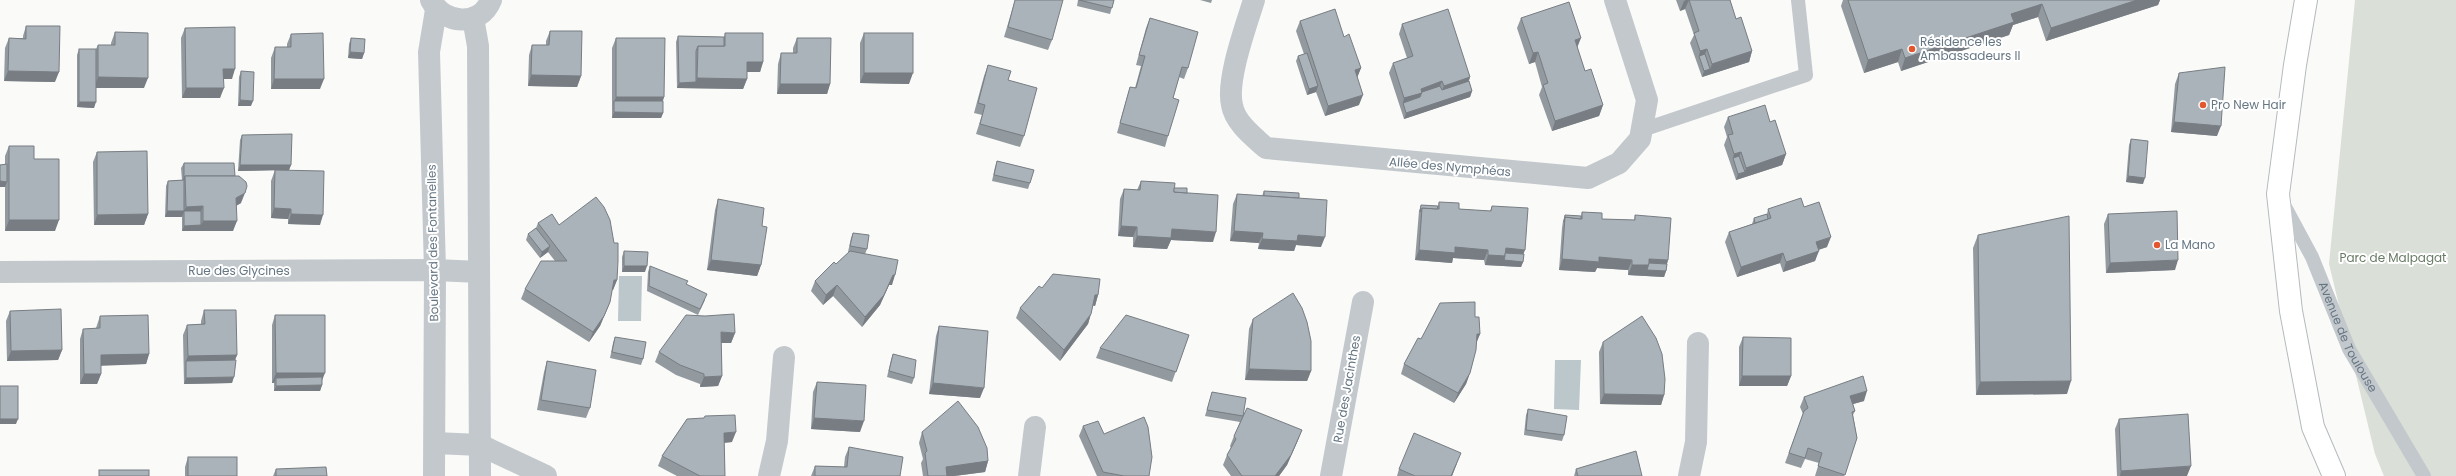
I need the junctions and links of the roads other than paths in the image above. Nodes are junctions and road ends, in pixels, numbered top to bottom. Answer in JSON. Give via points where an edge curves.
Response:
{"nodes":[{"id":1,"x":491,"y":0,"type":"edge"},
{"id":2,"x":1254,"y":0,"type":"edge"},
{"id":3,"x":1615,"y":0,"type":"edge"},
{"id":4,"x":1798,"y":0,"type":"edge"},
{"id":5,"x":2306,"y":0,"type":"edge"},
{"id":6,"x":434,"y":5,"type":"edge"},
{"id":7,"x":473,"y":18,"type":"junction"},
{"id":8,"x":1642,"y":130,"type":"junction"},
{"id":9,"x":2278,"y":194,"type":"junction"},
{"id":10,"x":435,"y":270,"type":"junction"},
{"id":11,"x":0,"y":272,"type":"edge"},
{"id":12,"x":479,"y":272,"type":"junction"},
{"id":13,"x":1363,"y":302,"type":"dead end"},
{"id":14,"x":1698,"y":343,"type":"dead end"},
{"id":15,"x":784,"y":357,"type":"dead end"},
{"id":16,"x":1035,"y":427,"type":"dead end"},
{"id":17,"x":435,"y":443,"type":"junction"},
{"id":18,"x":480,"y":445,"type":"junction"},
{"id":19,"x":434,"y":476,"type":"edge"},
{"id":20,"x":480,"y":476,"type":"edge"},
{"id":21,"x":546,"y":476,"type":"edge"},
{"id":22,"x":769,"y":476,"type":"edge"},
{"id":23,"x":1029,"y":476,"type":"edge"},
{"id":24,"x":1331,"y":476,"type":"edge"},
{"id":25,"x":1689,"y":476,"type":"edge"},
{"id":26,"x":2334,"y":476,"type":"edge"},
{"id":27,"x":2424,"y":476,"type":"edge"}],
"edges":[{"from":1,"to":7,"type":"street","via":[[482,12]]},
{"from":2,"to":8,"type":"street","name":"Allée des Nymphéas","via":[[1233,75],[1232,106],[1246,130],[1266,148],[1588,178],[1619,163],[1640,139]]},
{"from":3,"to":8,"type":"street","name":"Allée des Nymphéas","via":[[1647,100]]},
{"from":4,"to":8,"type":"lane","via":[[1806,75]]},
{"from":5,"to":9,"type":"main road","via":[[2294,65]]},
{"from":6,"to":7,"type":"street","name":"Boulevard des Fontanelles","via":[[447,17],[460,21]]},
{"from":6,"to":10,"type":"street","name":"Boulevard des Fontanelles","via":[[429,52]]},
{"from":7,"to":12,"type":"street","via":[[478,46]]},
{"from":9,"to":26,"type":"main road","via":[[2291,312],[2312,419]]},
{"from":9,"to":27,"type":"lane","name":"Avenue de Toulouse","via":[[2312,257],[2349,349]]},
{"from":10,"to":11,"type":"street","name":"Rue des Glycines"},
{"from":10,"to":12,"type":"street","name":"Rue des Glycines"},
{"from":10,"to":17,"type":"street","name":"Boulevard des Fontanelles"},
{"from":12,"to":18,"type":"street"},
{"from":13,"to":24,"type":"street","name":"Rue des Jacinthes"},
{"from":14,"to":25,"type":"street","via":[[1696,442]]},
{"from":15,"to":22,"type":"street","via":[[777,441]]},
{"from":16,"to":23,"type":"street"},
{"from":17,"to":18,"type":"street"},
{"from":17,"to":19,"type":"street","name":"Boulevard des Fontanelles"},
{"from":18,"to":20,"type":"street"},
{"from":18,"to":21,"type":"street"}]}
